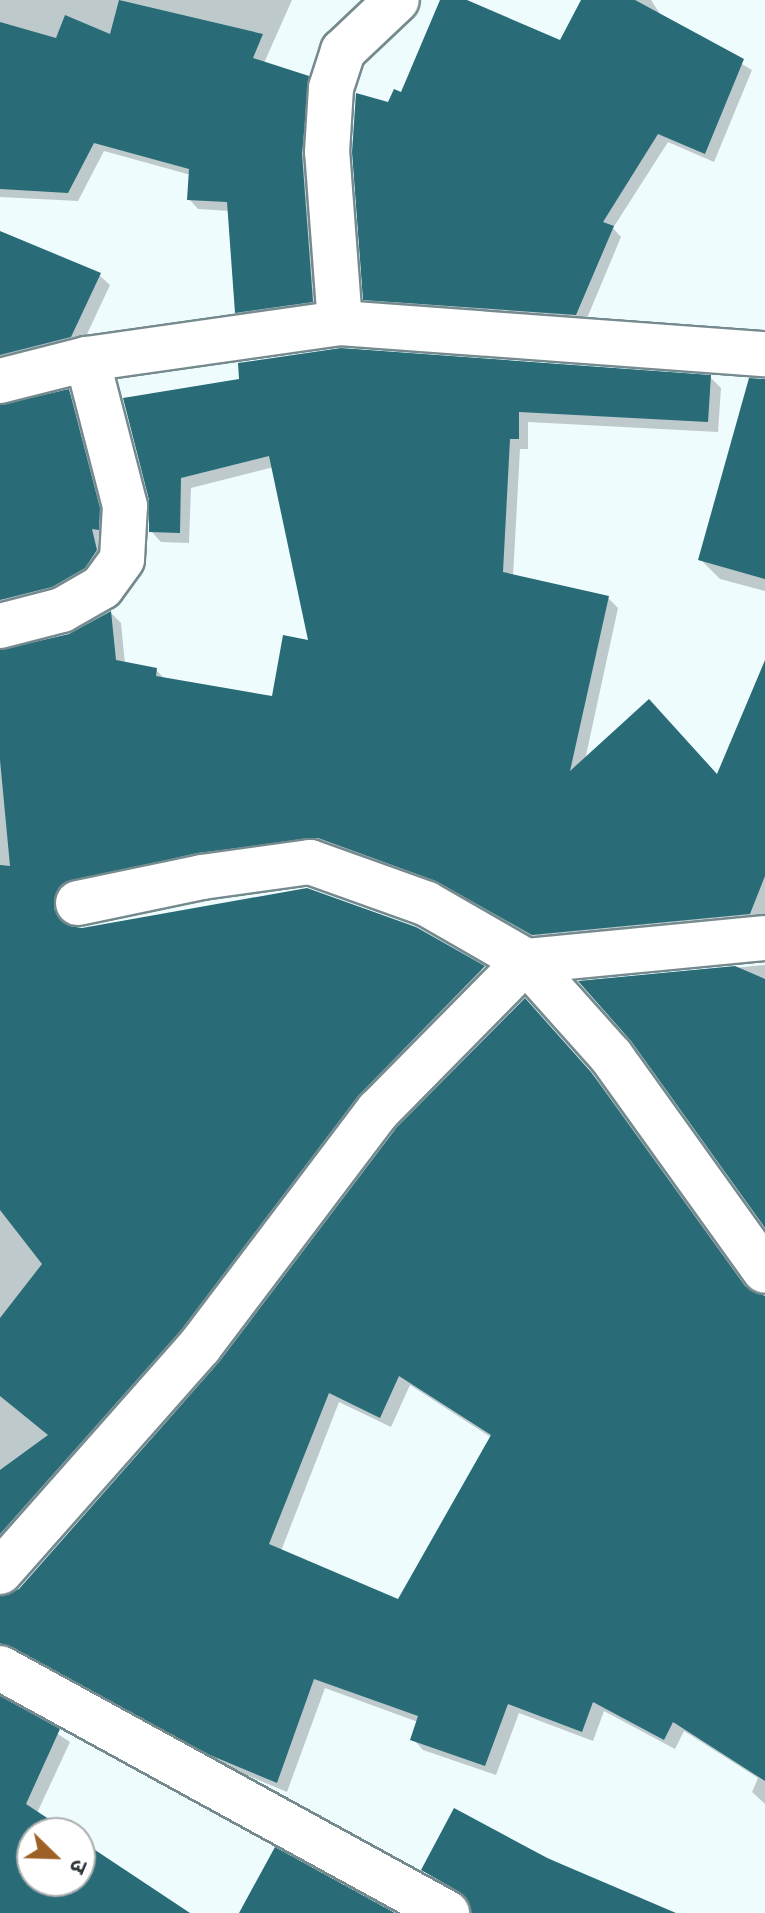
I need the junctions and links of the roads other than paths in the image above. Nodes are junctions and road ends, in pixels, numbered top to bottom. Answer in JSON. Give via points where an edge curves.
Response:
{"nodes":[{"id":1,"x":397,"y":0,"type":"edge"},
{"id":2,"x":340,"y":323,"type":"junction"},
{"id":3,"x":765,"y":354,"type":"edge"},
{"id":4,"x":87,"y":359,"type":"junction"},
{"id":5,"x":0,"y":381,"type":"edge"},
{"id":6,"x":0,"y":626,"type":"edge"},
{"id":7,"x":78,"y":903,"type":"dead end"},
{"id":8,"x":765,"y":938,"type":"edge"},
{"id":9,"x":526,"y":961,"type":"junction"},
{"id":10,"x":765,"y":1271,"type":"edge"},
{"id":11,"x":0,"y":1572,"type":"edge"},
{"id":12,"x":0,"y":1668,"type":"edge"},
{"id":13,"x":447,"y":1913,"type":"edge"}],
"edges":[{"from":1,"to":2,"type":"street","via":[[343,51],[331,88],[327,152]]},
{"from":2,"to":3,"type":"street"},
{"from":2,"to":4,"type":"street"},
{"from":4,"to":5,"type":"street"},
{"from":4,"to":6,"type":"street","via":[[125,506],[122,559],[102,587],[62,610]]},
{"from":7,"to":9,"type":"street","via":[[202,877],[310,862],[427,904]]},
{"from":8,"to":9,"type":"street"},
{"from":9,"to":10,"type":"street","via":[[611,1056]]},
{"from":9,"to":11,"type":"street","via":[[378,1111],[200,1346]]},
{"from":12,"to":13,"type":"street"}]}
